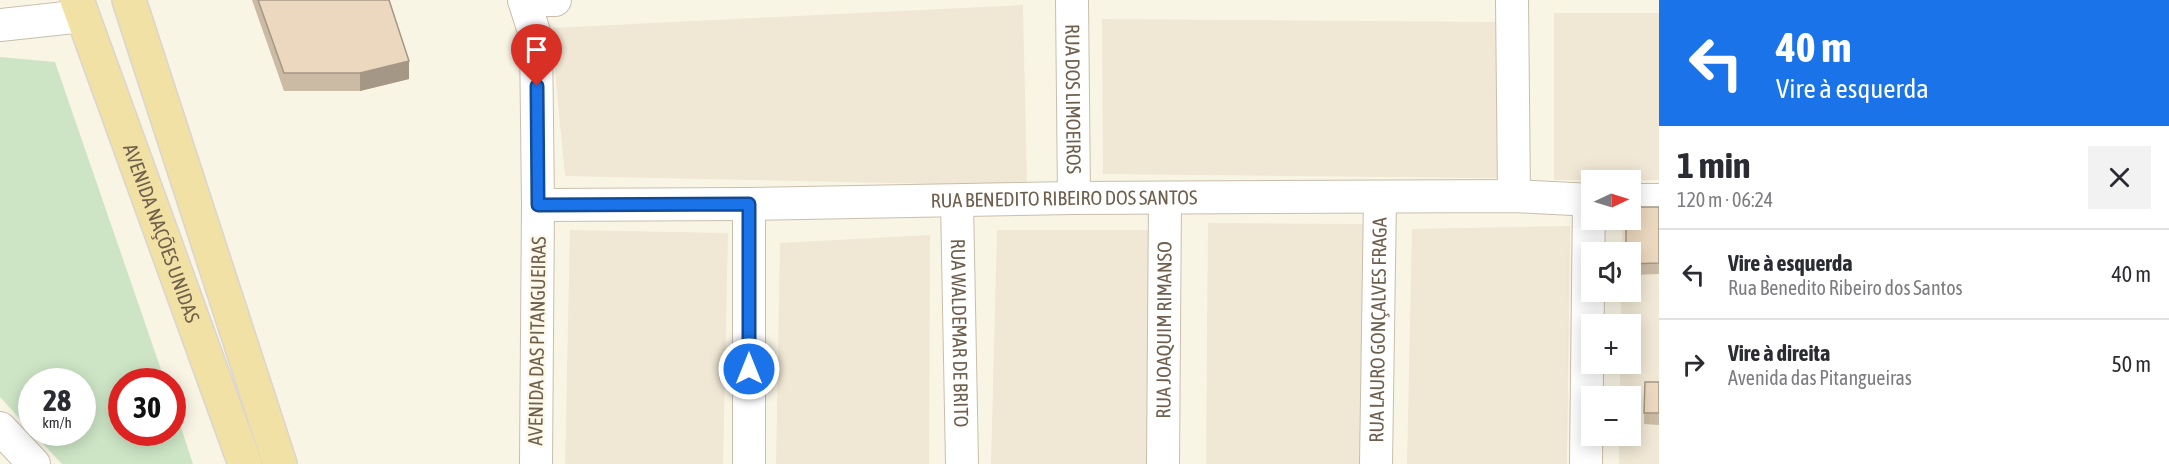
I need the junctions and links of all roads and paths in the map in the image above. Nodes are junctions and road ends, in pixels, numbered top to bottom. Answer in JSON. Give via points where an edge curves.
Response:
{"nodes":[{"id":1,"x":129,"y":0,"type":"edge"},
{"id":2,"x":524,"y":0,"type":"edge"},
{"id":3,"x":548,"y":0,"type":"edge"},
{"id":4,"x":555,"y":0,"type":"edge"},
{"id":5,"x":1072,"y":0,"type":"edge"},
{"id":6,"x":1512,"y":0,"type":"edge"},
{"id":7,"x":68,"y":9,"type":"edge"},
{"id":8,"x":0,"y":25,"type":"edge"},
{"id":9,"x":536,"y":38,"type":"junction"},
{"id":10,"x":1514,"y":196,"type":"junction"},
{"id":11,"x":1074,"y":198,"type":"junction"},
{"id":12,"x":1165,"y":198,"type":"junction"},
{"id":13,"x":1380,"y":198,"type":"junction"},
{"id":14,"x":1581,"y":199,"type":"edge"},
{"id":15,"x":1641,"y":200,"type":"edge"},
{"id":16,"x":1659,"y":200,"type":"edge"},
{"id":17,"x":957,"y":201,"type":"junction"},
{"id":18,"x":749,"y":204,"type":"junction"},
{"id":19,"x":538,"y":205,"type":"junction"},
{"id":20,"x":1590,"y":230,"type":"edge"},
{"id":21,"x":0,"y":428,"type":"edge"},
{"id":22,"x":34,"y":464,"type":"edge"},
{"id":23,"x":245,"y":464,"type":"edge"},
{"id":24,"x":280,"y":464,"type":"edge"},
{"id":25,"x":536,"y":464,"type":"edge"},
{"id":26,"x":749,"y":464,"type":"edge"},
{"id":27,"x":962,"y":464,"type":"edge"},
{"id":28,"x":1164,"y":464,"type":"edge"},
{"id":29,"x":1376,"y":464,"type":"edge"},
{"id":30,"x":1586,"y":464,"type":"edge"}],
"edges":[{"from":1,"to":24,"type":"main road","name":"AVENIDA NAÇÕES UNIDAS"},
{"from":2,"to":3,"type":"street"},
{"from":2,"to":9,"type":"street","name":"AVENIDA DAS PITANGUEIRAS"},
{"from":3,"to":4,"type":"street"},
{"from":3,"to":9,"type":"street","name":"AVENIDA DAS PITANGUEIRAS"},
{"from":5,"to":11,"type":"street","name":"RUA DOS LIMOEIROS"},
{"from":6,"to":10,"type":"street"},
{"from":7,"to":8,"type":"street"},
{"from":7,"to":23,"type":"main road","name":"AVENIDA NAÇÕES UNIDAS"},
{"from":9,"to":19,"type":"street","name":"AVENIDA DAS PITANGUEIRAS"},
{"from":10,"to":13,"type":"street","name":"RUA BENEDITO RIBEIRO DOS SANTOS"},
{"from":10,"to":14,"type":"street","name":"RUA BENEDITO RIBEIRO DOS SANTOS"},
{"from":11,"to":12,"type":"street","name":"RUA BENEDITO RIBEIRO DOS SANTOS"},
{"from":11,"to":17,"type":"street","name":"RUA BENEDITO RIBEIRO DOS SANTOS"},
{"from":12,"to":13,"type":"street","name":"RUA BENEDITO RIBEIRO DOS SANTOS"},
{"from":12,"to":28,"type":"street","name":"RUA JOAQUIM RIMANSO"},
{"from":13,"to":29,"type":"street","name":"RUA LAURO GONÇALVES FRAGA"},
{"from":15,"to":16,"type":"street"},
{"from":17,"to":18,"type":"street","name":"RUA BENEDITO RIBEIRO DOS SANTOS"},
{"from":17,"to":27,"type":"street","name":"RUA WALDEMAR DE BRITO"},
{"from":18,"to":19,"type":"street","name":"RUA BENEDITO RIBEIRO DOS SANTOS"},
{"from":18,"to":26,"type":"street"},
{"from":19,"to":25,"type":"street","name":"AVENIDA DAS PITANGUEIRAS"},
{"from":20,"to":30,"type":"street"},
{"from":21,"to":22,"type":"street"}]}
